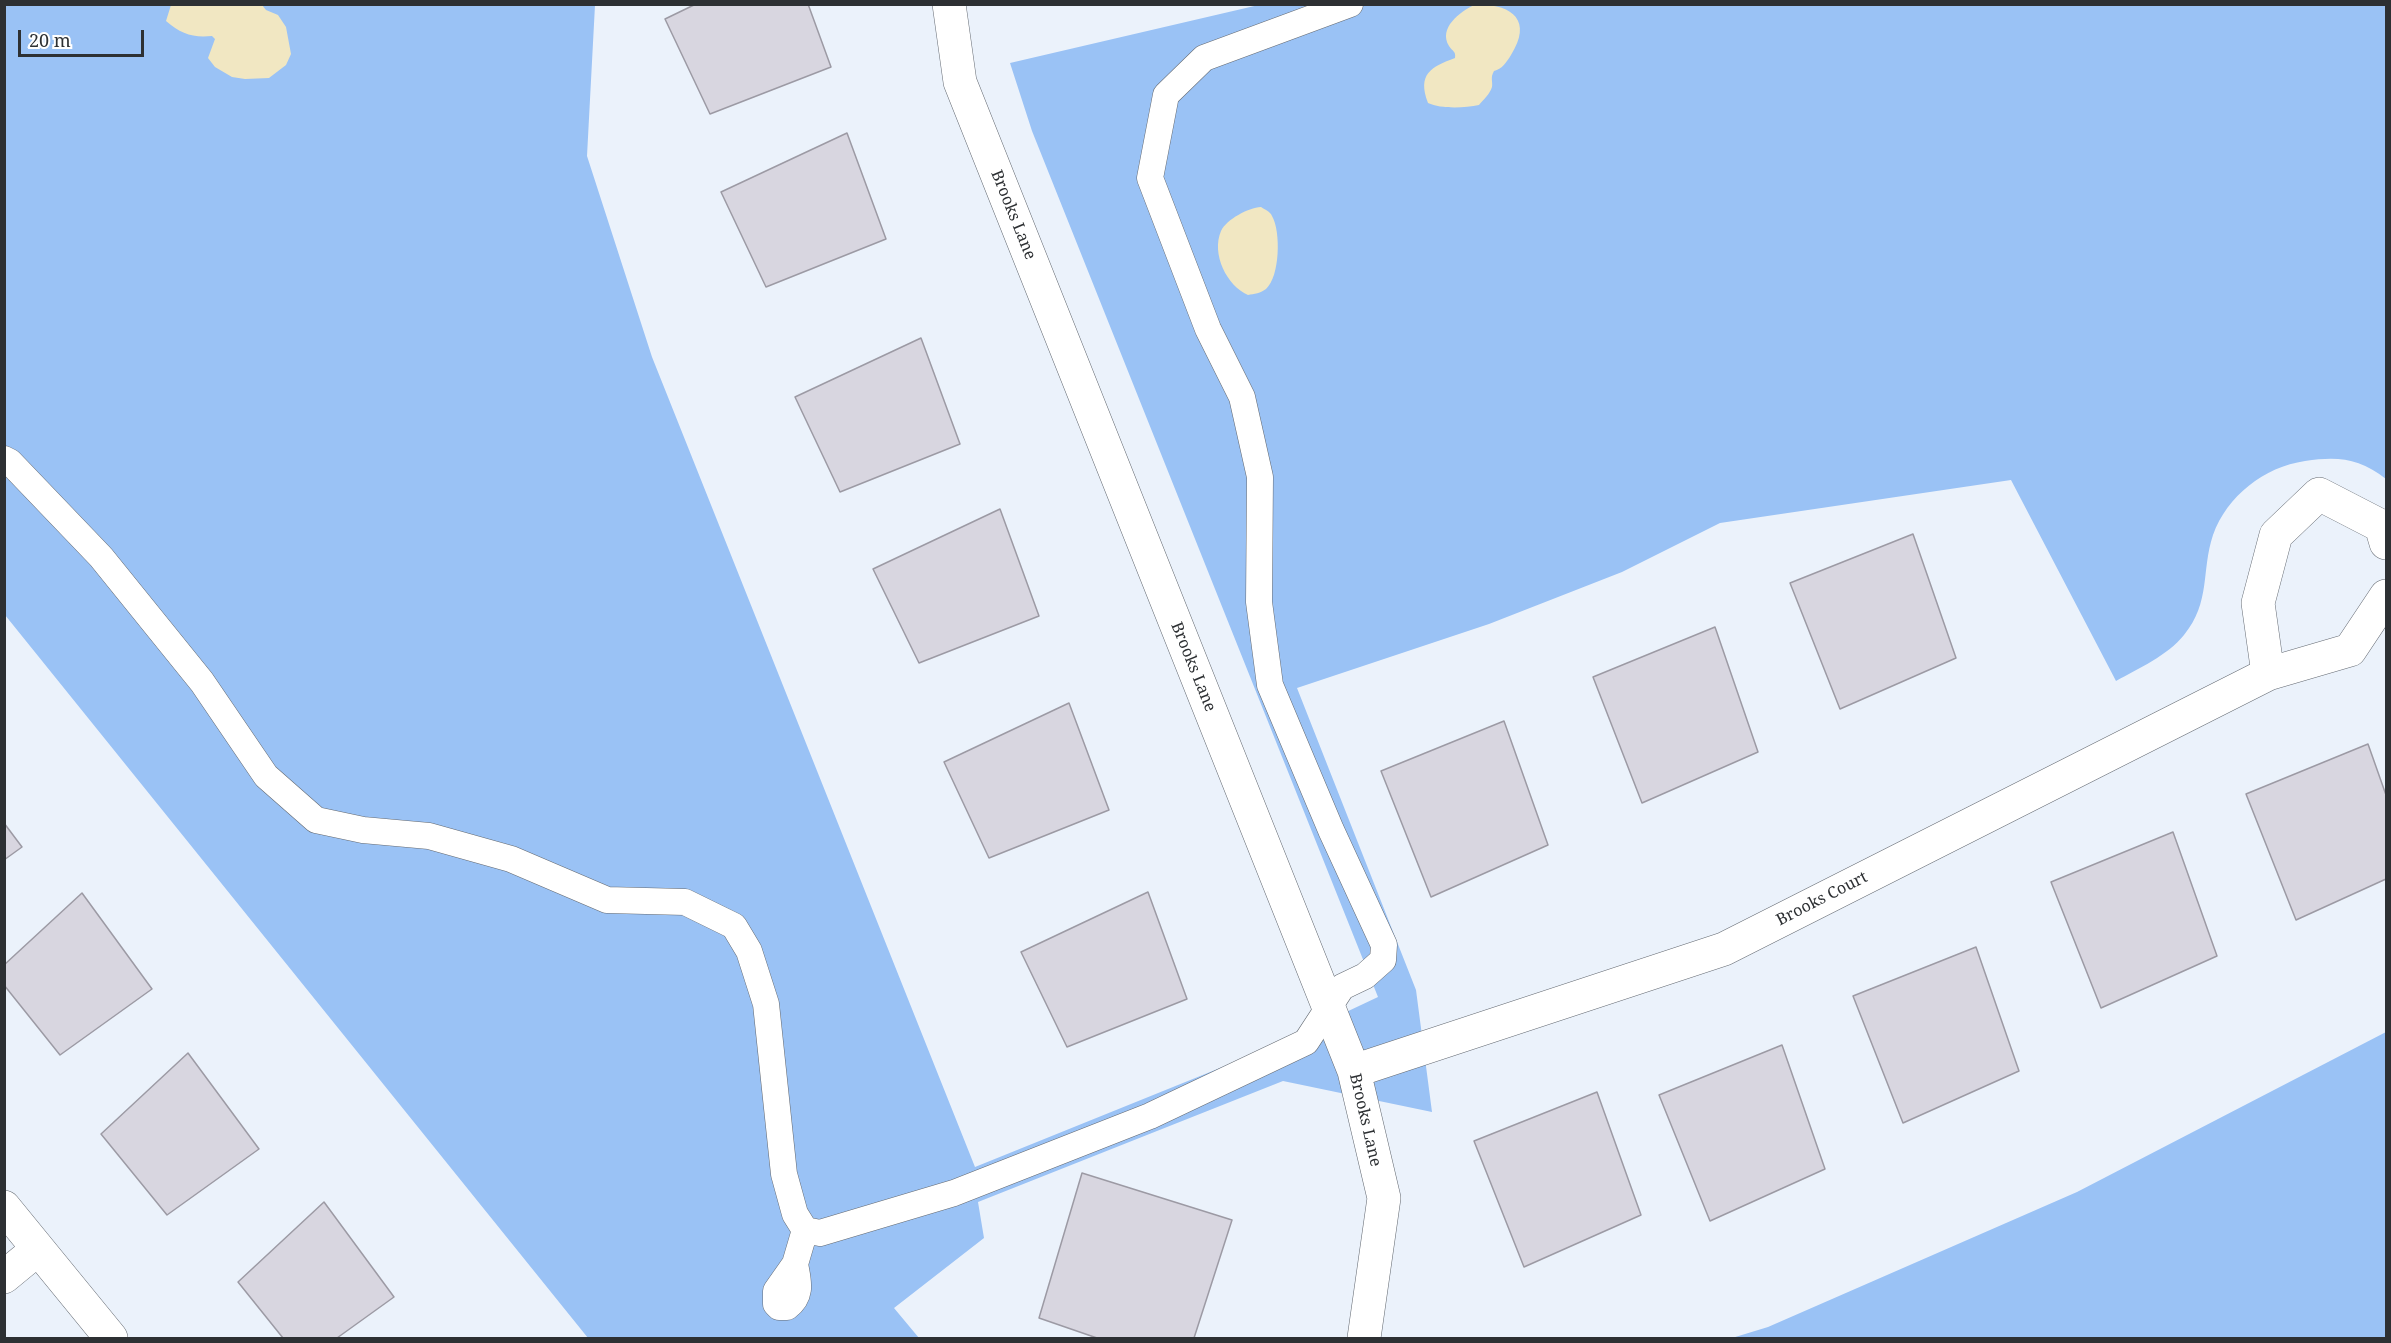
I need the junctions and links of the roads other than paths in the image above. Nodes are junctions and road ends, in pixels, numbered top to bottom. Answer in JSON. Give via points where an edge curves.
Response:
{"nodes":[{"id":1,"x":949,"y":4,"type":"edge"},
{"id":2,"x":1350,"y":4,"type":"edge"},
{"id":3,"x":4,"y":459,"type":"edge"},
{"id":4,"x":2386,"y":543,"type":"edge"},
{"id":5,"x":2386,"y":597,"type":"edge"},
{"id":6,"x":2268,"y":674,"type":"junction"},
{"id":7,"x":1330,"y":1009,"type":"junction"},
{"id":8,"x":1354,"y":1071,"type":"junction"},
{"id":9,"x":4,"y":1207,"type":"edge"},
{"id":10,"x":805,"y":1230,"type":"junction"},
{"id":11,"x":38,"y":1249,"type":"junction"},
{"id":12,"x":795,"y":1264,"type":"dead end"},
{"id":13,"x":4,"y":1277,"type":"edge"},
{"id":14,"x":111,"y":1338,"type":"edge"},
{"id":15,"x":1364,"y":1338,"type":"edge"}],
"edges":[{"from":1,"to":7,"type":"street","name":"Brooks Lane","via":[[960,82]]},
{"from":2,"to":7,"type":"lane","via":[[1204,58],[1166,95],[1150,178],[1208,329],[1242,397],[1260,477],[1259,602],[1270,685],[1330,830],[1384,945],[1383,960],[1365,976],[1342,987]]},
{"from":3,"to":10,"type":"lane","via":[[101,557],[202,682],[266,776],[316,820],[363,830],[429,836],[511,859],[607,900],[685,902],[734,926],[749,951],[766,1004],[784,1174],[795,1214]]},
{"from":4,"to":6,"type":"street","via":[[2381,526],[2319,494],[2276,535],[2258,603]]},
{"from":5,"to":6,"type":"street","name":"Brooks Court","via":[[2350,650]]},
{"from":6,"to":8,"type":"street","name":"Brooks Court","via":[[1724,949]]},
{"from":7,"to":8,"type":"street","name":"Brooks Lane"},
{"from":7,"to":10,"type":"lane","via":[[1306,1042],[1150,1116],[954,1193],[820,1233]]},
{"from":8,"to":15,"type":"street","name":"Brooks Lane","via":[[1384,1198]]},
{"from":9,"to":11,"type":"street"},
{"from":10,"to":12,"type":"lane"},
{"from":11,"to":13,"type":"street"},
{"from":11,"to":14,"type":"street"}]}
